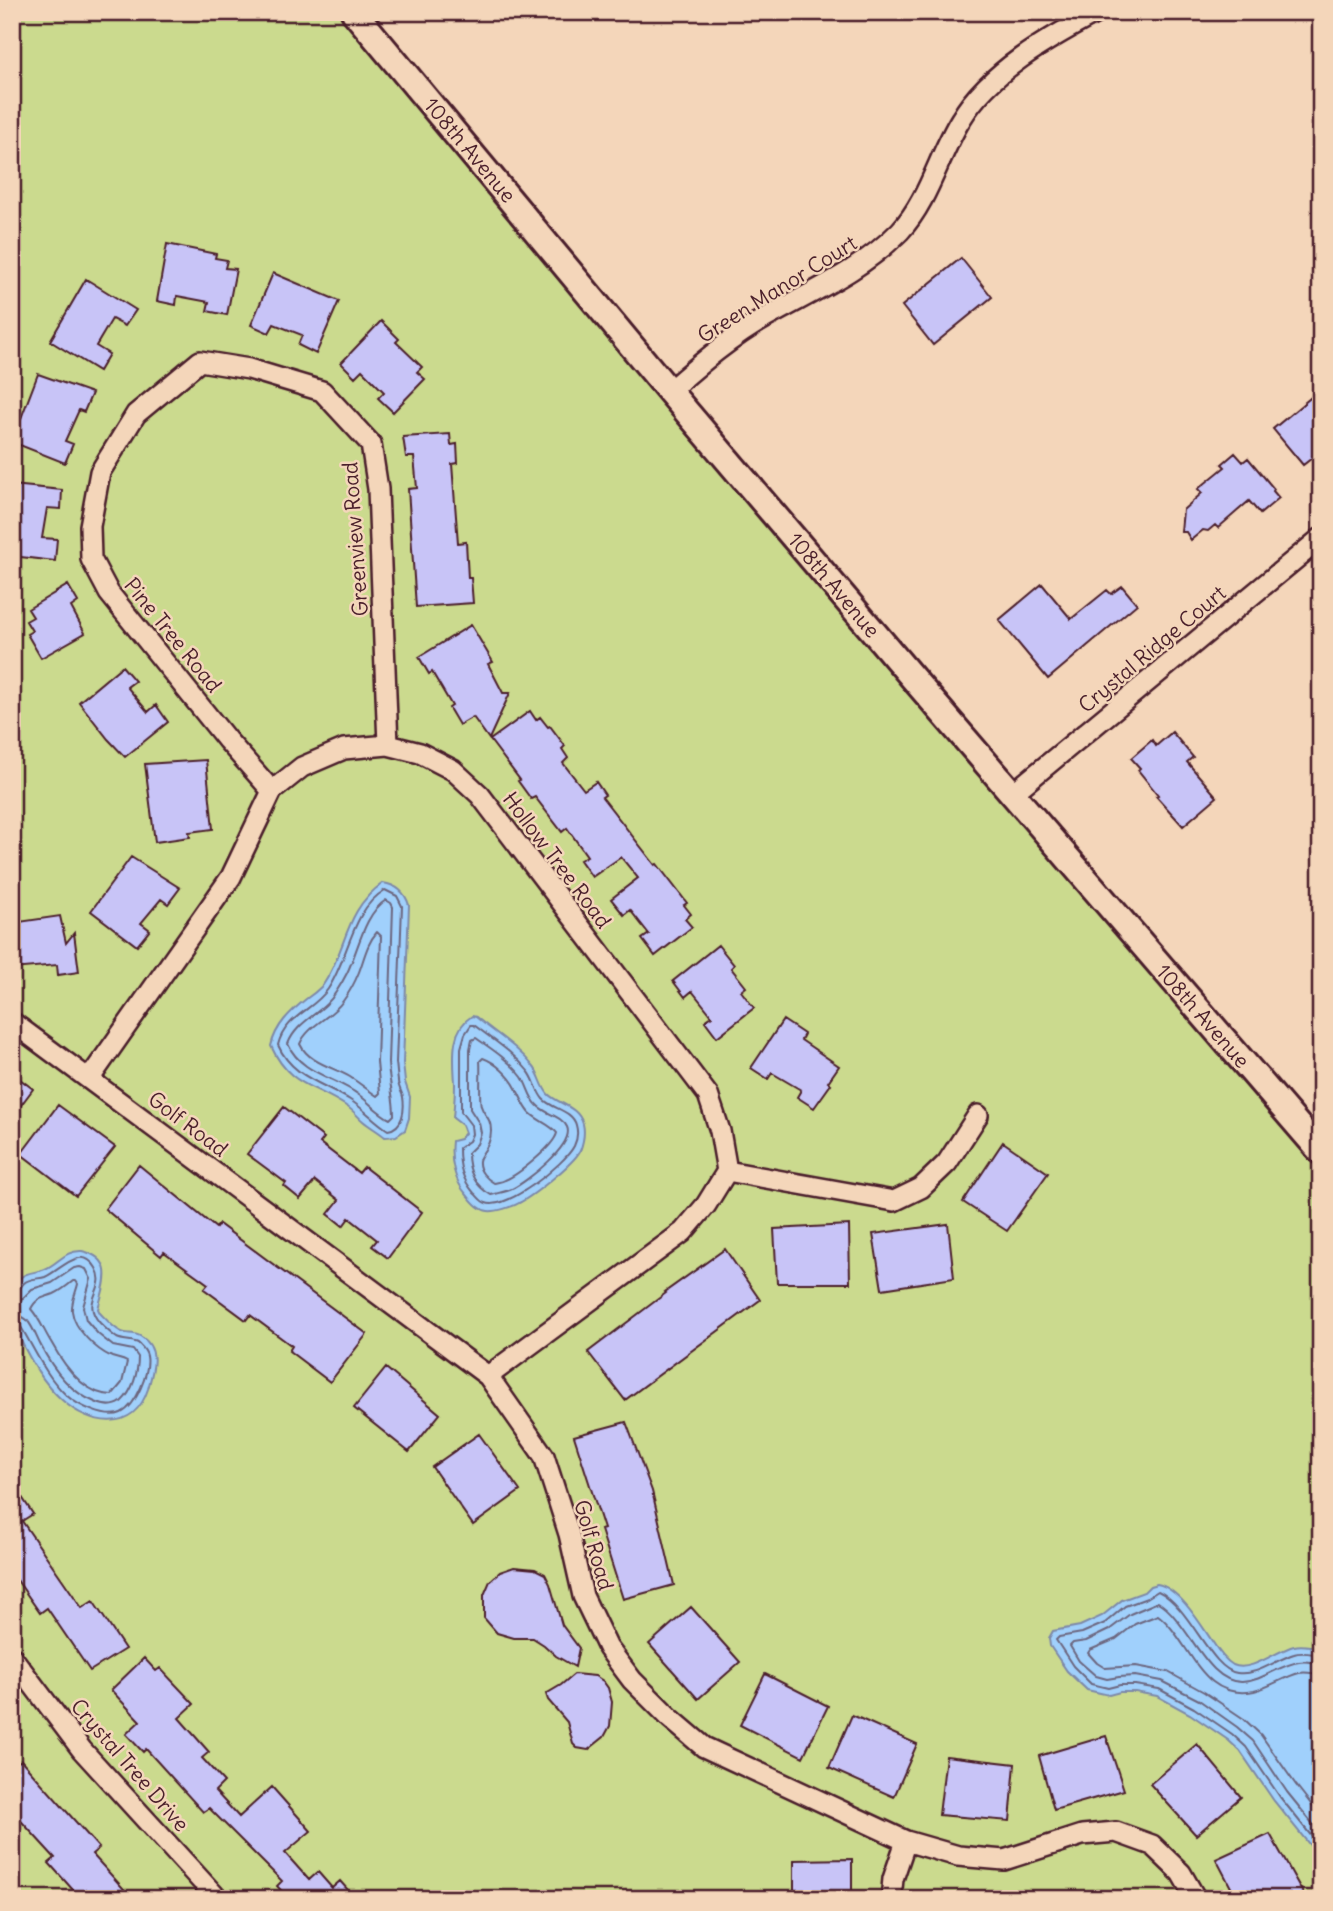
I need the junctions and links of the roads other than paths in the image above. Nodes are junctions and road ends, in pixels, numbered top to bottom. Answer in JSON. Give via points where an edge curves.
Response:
{"nodes":[{"id":1,"x":354,"y":12,"type":"edge"},
{"id":2,"x":1098,"y":12,"type":"edge"},
{"id":3,"x":200,"y":361,"type":"joint"},
{"id":4,"x":669,"y":391,"type":"junction"},
{"id":5,"x":1321,"y":538,"type":"edge"},
{"id":6,"x":388,"y":745,"type":"junction"},
{"id":7,"x":272,"y":791,"type":"junction"},
{"id":8,"x":1012,"y":794,"type":"junction"},
{"id":9,"x":12,"y":1022,"type":"edge"},
{"id":10,"x":90,"y":1078,"type":"junction"},
{"id":11,"x":978,"y":1115,"type":"dead end"},
{"id":12,"x":1321,"y":1152,"type":"edge"},
{"id":13,"x":727,"y":1171,"type":"junction"},
{"id":14,"x":488,"y":1376,"type":"junction"},
{"id":15,"x":12,"y":1657,"type":"edge"},
{"id":16,"x":906,"y":1841,"type":"junction"},
{"id":17,"x":218,"y":1899,"type":"edge"},
{"id":18,"x":891,"y":1899,"type":"edge"},
{"id":19,"x":1196,"y":1899,"type":"edge"}],
"edges":[{"from":1,"to":4,"type":"street","name":"108th Avenue"},
{"from":2,"to":4,"type":"street","name":"Green Manor Court","via":[[1044,43],[983,90],[961,118],[919,204],[902,229],[876,253],[722,346]]},
{"from":3,"to":6,"type":"street","name":"Greenview Road","via":[[249,369],[322,391],[372,444],[378,489]]},
{"from":3,"to":7,"type":"street","name":"Pine Tree Road","via":[[136,414],[100,472],[90,526],[91,559],[109,593]]},
{"from":4,"to":8,"type":"street","name":"108th Avenue"},
{"from":5,"to":8,"type":"street","name":"Crystal Ridge Court"},
{"from":6,"to":7,"type":"street","name":"Hollow Tree Road","via":[[344,749],[302,767]]},
{"from":6,"to":13,"type":"street","name":"Hollow Tree Road","via":[[420,753],[453,770],[480,795],[708,1095]]},
{"from":7,"to":10,"type":"street","name":"Hollow Tree Road","via":[[231,877]]},
{"from":8,"to":12,"type":"street","name":"108th Avenue"},
{"from":9,"to":10,"type":"street","name":"Golf Road"},
{"from":10,"to":14,"type":"street","name":"Golf Road"},
{"from":11,"to":13,"type":"street","via":[[947,1163],[921,1188],[894,1201]]},
{"from":13,"to":14,"type":"street","via":[[683,1232]]},
{"from":14,"to":16,"type":"street","name":"Golf Road","via":[[544,1456],[583,1596],[608,1648],[632,1680],[704,1747]]},
{"from":15,"to":17,"type":"street","name":"Crystal Tree Drive","via":[[82,1750]]},
{"from":16,"to":18,"type":"street"},
{"from":16,"to":19,"type":"street","name":"Golf Road","via":[[958,1856],[1004,1860],[1083,1835],[1116,1832],[1152,1844],[1181,1873]]}]}
